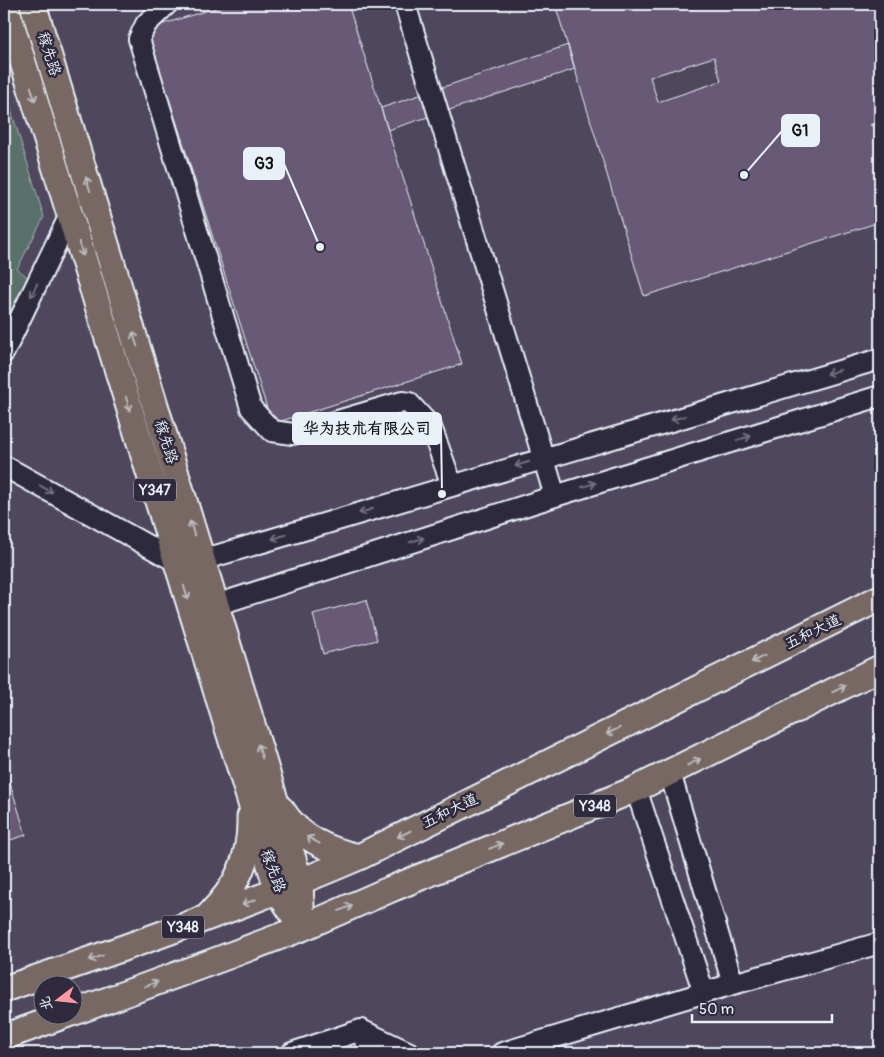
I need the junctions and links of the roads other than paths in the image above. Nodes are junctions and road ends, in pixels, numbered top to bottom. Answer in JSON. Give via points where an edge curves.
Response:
{"nodes":[{"id":1,"x":5,"y":4,"type":"edge"},
{"id":2,"x":33,"y":4,"type":"edge"},
{"id":3,"x":44,"y":4,"type":"edge"},
{"id":4,"x":167,"y":4,"type":"edge"},
{"id":5,"x":405,"y":4,"type":"edge"},
{"id":6,"x":4,"y":25,"type":"edge"},
{"id":7,"x":19,"y":47,"type":"junction"},
{"id":8,"x":47,"y":48,"type":"junction"},
{"id":9,"x":70,"y":215,"type":"junction"},
{"id":10,"x":4,"y":352,"type":"edge"},
{"id":11,"x":880,"y":359,"type":"edge"},
{"id":12,"x":880,"y":396,"type":"edge"},
{"id":13,"x":544,"y":458,"type":"junction"},
{"id":14,"x":4,"y":466,"type":"edge"},
{"id":15,"x":452,"y":485,"type":"junction"},
{"id":16,"x":555,"y":496,"type":"junction"},
{"id":17,"x":202,"y":560,"type":"junction"},
{"id":18,"x":177,"y":562,"type":"junction"},
{"id":19,"x":880,"y":598,"type":"edge"},
{"id":20,"x":216,"y":605,"type":"junction"},
{"id":21,"x":880,"y":668,"type":"edge"},
{"id":22,"x":670,"y":773,"type":"junction"},
{"id":23,"x":636,"y":790,"type":"junction"},
{"id":24,"x":248,"y":795,"type":"junction"},
{"id":25,"x":274,"y":798,"type":"junction"},
{"id":26,"x":358,"y":856,"type":"junction"},
{"id":27,"x":289,"y":887,"type":"junction"},
{"id":28,"x":204,"y":920,"type":"junction"},
{"id":29,"x":302,"y":928,"type":"junction"},
{"id":30,"x":880,"y":943,"type":"edge"},
{"id":31,"x":733,"y":984,"type":"junction"},
{"id":32,"x":4,"y":989,"type":"edge"},
{"id":33,"x":704,"y":993,"type":"junction"},
{"id":34,"x":82,"y":1009,"type":"edge"},
{"id":35,"x":40,"y":1024,"type":"edge"},
{"id":36,"x":361,"y":1030,"type":"junction"},
{"id":37,"x":4,"y":1037,"type":"edge"},
{"id":38,"x":292,"y":1053,"type":"edge"},
{"id":39,"x":371,"y":1053,"type":"edge"},
{"id":40,"x":410,"y":1053,"type":"edge"},
{"id":41,"x":502,"y":1053,"type":"edge"}],
"edges":[{"from":1,"to":7,"type":"main road","name":"稼先路","number":"Y347"},
{"from":2,"to":8,"type":"main road","name":"稼先路","number":"Y347"},
{"from":3,"to":8,"type":"main road"},
{"from":4,"to":15,"type":"lane","via":[[146,24],[139,39],[251,408],[272,431],[293,434],[409,402],[431,427]]},
{"from":5,"to":13,"type":"lane"},
{"from":6,"to":7,"type":"main road"},
{"from":7,"to":9,"type":"main road","name":"稼先路","number":"Y347","one_way":true},
{"from":17,"to":8,"type":"main road","name":"稼先路","number":"Y347","one_way":true},
{"from":9,"to":10,"type":"lane","one_way":true},
{"from":9,"to":18,"type":"main road","name":"稼先路","number":"Y347","one_way":true},
{"from":11,"to":13,"type":"lane","one_way":true},
{"from":16,"to":12,"type":"lane","one_way":true},
{"from":13,"to":15,"type":"lane","one_way":true},
{"from":13,"to":16,"type":"lane"},
{"from":14,"to":18,"type":"lane","one_way":true},
{"from":15,"to":17,"type":"lane","one_way":true},
{"from":20,"to":16,"type":"lane","one_way":true},
{"from":17,"to":20,"type":"main road","name":"稼先路","number":"Y347"},
{"from":18,"to":24,"type":"main road","name":"稼先路","number":"Y347","one_way":true},
{"from":19,"to":26,"type":"main road","name":"五和大道","number":"Y348","one_way":true},
{"from":25,"to":20,"type":"main road","name":"稼先路","number":"Y347","one_way":true},
{"from":22,"to":21,"type":"main road","number":"Y348","one_way":true},
{"from":22,"to":23,"type":"main road","number":"Y348"},
{"from":22,"to":31,"type":"lane"},
{"from":29,"to":23,"type":"main road","number":"Y348","one_way":true},
{"from":23,"to":33,"type":"lane"},
{"from":24,"to":27,"type":"main road","name":"稼先路","number":"Y347"},
{"from":24,"to":28,"type":"main road","via":[[249,844],[243,865],[233,888]]},
{"from":26,"to":25,"type":"main road","one_way":true,"via":[[338,852],[304,835]]},
{"from":25,"to":27,"type":"main road","name":"稼先路","number":"Y347"},
{"from":26,"to":27,"type":"main road","name":"五和大道","number":"Y348"},
{"from":27,"to":28,"type":"main road","name":"五和大道","number":"Y348","one_way":true},
{"from":27,"to":29,"type":"main road","name":"稼先路","number":"Y347"},
{"from":28,"to":32,"type":"main road","name":"五和大道","number":"Y348","one_way":true},
{"from":34,"to":29,"type":"main road","number":"Y348","one_way":true},
{"from":30,"to":31,"type":"lane"},
{"from":31,"to":33,"type":"lane"},
{"from":33,"to":41,"type":"lane"},
{"from":35,"to":37,"type":"main road"},
{"from":36,"to":38,"type":"lane"},
{"from":36,"to":39,"type":"lane"},
{"from":36,"to":40,"type":"lane"}]}
